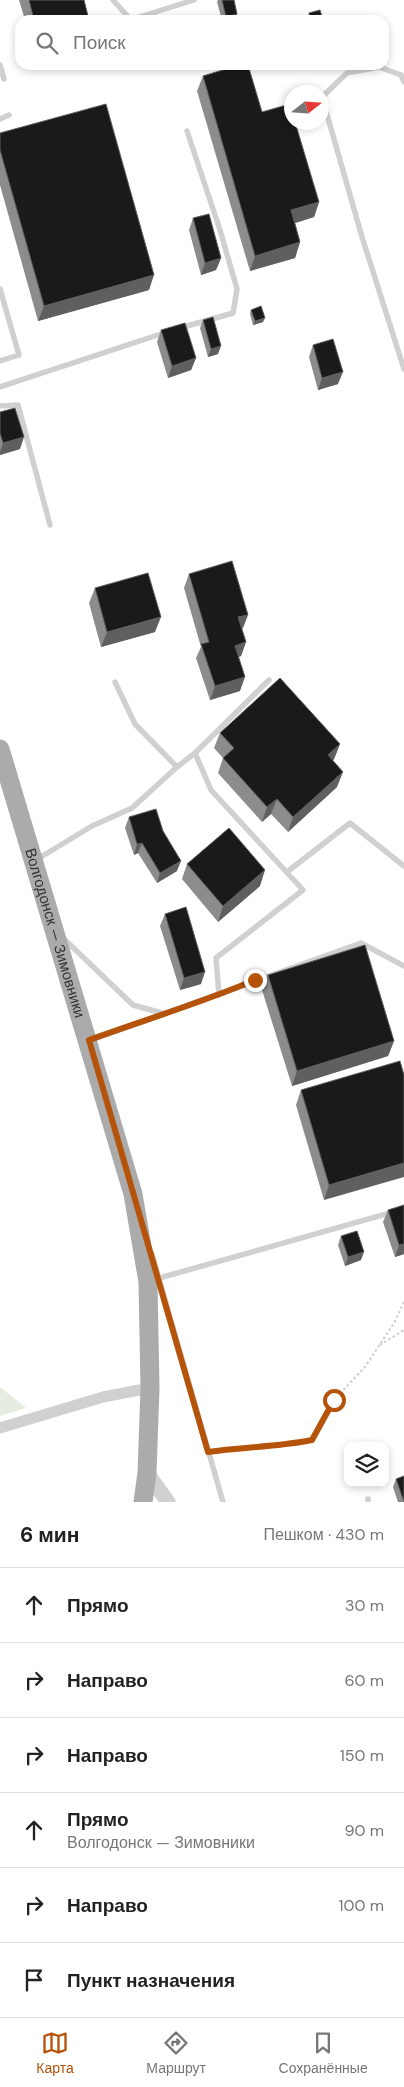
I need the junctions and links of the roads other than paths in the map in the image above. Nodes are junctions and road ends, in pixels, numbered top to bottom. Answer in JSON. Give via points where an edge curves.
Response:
{"nodes":[{"id":1,"x":113,"y":0,"type":"edge"},
{"id":2,"x":194,"y":0,"type":"edge"},
{"id":3,"x":126,"y":15,"type":"edge"},
{"id":4,"x":146,"y":15,"type":"edge"},
{"id":5,"x":0,"y":65,"type":"edge"},
{"id":6,"x":363,"y":70,"type":"edge"},
{"id":7,"x":387,"y":70,"type":"edge"},
{"id":8,"x":4,"y":78,"type":"dead end"},
{"id":9,"x":404,"y":82,"type":"edge"},
{"id":10,"x":9,"y":115,"type":"dead end"},
{"id":11,"x":0,"y":119,"type":"edge"},
{"id":12,"x":187,"y":131,"type":"dead end"},
{"id":13,"x":0,"y":289,"type":"edge"},
{"id":14,"x":0,"y":362,"type":"edge"},
{"id":15,"x":404,"y":368,"type":"edge"},
{"id":16,"x":0,"y":386,"type":"edge"},
{"id":17,"x":0,"y":406,"type":"edge"},
{"id":18,"x":50,"y":524,"type":"dead end"},
{"id":19,"x":269,"y":680,"type":"dead end"},
{"id":20,"x":114,"y":682,"type":"dead end"},
{"id":21,"x":0,"y":749,"type":"edge"},
{"id":22,"x":196,"y":753,"type":"junction"},
{"id":23,"x":177,"y":766,"type":"junction"},
{"id":24,"x":34,"y":861,"type":"junction"},
{"id":25,"x":404,"y":866,"type":"edge"},
{"id":26,"x":287,"y":872,"type":"junction"},
{"id":27,"x":54,"y":930,"type":"junction"},
{"id":28,"x":361,"y":944,"type":"junction"},
{"id":29,"x":366,"y":961,"type":"edge"},
{"id":30,"x":404,"y":966,"type":"edge"},
{"id":31,"x":219,"y":995,"type":"junction"},
{"id":32,"x":162,"y":1013,"type":"junction"},
{"id":33,"x":89,"y":1040,"type":"junction"},
{"id":34,"x":404,"y":1209,"type":"edge"},
{"id":35,"x":154,"y":1280,"type":"junction"},
{"id":36,"x":150,"y":1388,"type":"junction"},
{"id":37,"x":0,"y":1428,"type":"edge"},
{"id":38,"x":147,"y":1473,"type":"junction"},
{"id":39,"x":143,"y":1502,"type":"edge"},
{"id":40,"x":168,"y":1502,"type":"edge"},
{"id":41,"x":223,"y":1502,"type":"edge"}],
"edges":[{"from":1,"to":3,"type":"lane"},
{"from":2,"to":4,"type":"lane"},
{"from":5,"to":8,"type":"lane"},
{"from":6,"to":15,"type":"lane","via":[[347,73],[322,97]]},
{"from":7,"to":9,"type":"lane","via":[[401,75]]},
{"from":10,"to":11,"type":"lane"},
{"from":12,"to":16,"type":"lane","via":[[236,290],[233,313]]},
{"from":13,"to":14,"type":"lane","via":[[18,355]]},
{"from":17,"to":18,"type":"lane","via":[[18,405]]},
{"from":19,"to":22,"type":"lane"},
{"from":20,"to":23,"type":"lane","via":[[135,724]]},
{"from":21,"to":24,"type":"main road","name":"Волгодонск — Зимовники"},
{"from":22,"to":23,"type":"lane"},
{"from":22,"to":26,"type":"lane","via":[[211,790]]},
{"from":23,"to":24,"type":"lane","via":[[132,808],[92,826]]},
{"from":24,"to":27,"type":"main road","name":"Волгодонск — Зимовники"},
{"from":25,"to":26,"type":"lane","via":[[350,823]]},
{"from":26,"to":31,"type":"lane","via":[[303,890],[216,958]]},
{"from":27,"to":32,"type":"lane","via":[[133,1004]]},
{"from":27,"to":33,"type":"main road","name":"Волгодонск — Зимовники"},
{"from":28,"to":29,"type":"lane"},
{"from":28,"to":30,"type":"lane"},
{"from":28,"to":31,"type":"lane"},
{"from":31,"to":32,"type":"lane"},
{"from":32,"to":33,"type":"lane"},
{"from":33,"to":35,"type":"main road","name":"Волгодонск — Зимовники"},
{"from":34,"to":35,"type":"lane"},
{"from":35,"to":36,"type":"main road","name":"Волгодонск — Зимовники"},
{"from":35,"to":41,"type":"lane"},
{"from":36,"to":37,"type":"street","via":[[103,1397]]},
{"from":36,"to":38,"type":"main road","name":"Волгодонск — Зимовники"},
{"from":38,"to":39,"type":"main road","name":"Волгодонск — Зимовники"},
{"from":38,"to":40,"type":"street"}]}
